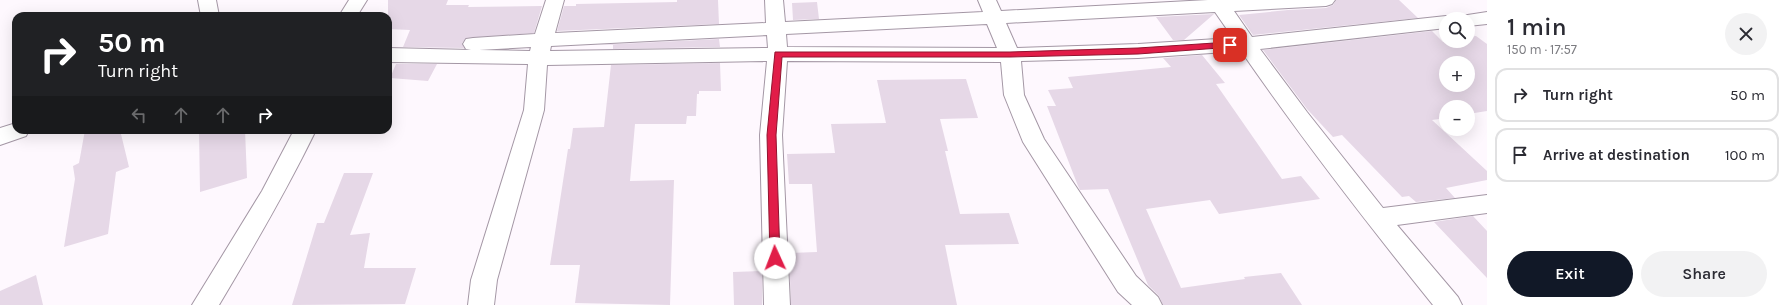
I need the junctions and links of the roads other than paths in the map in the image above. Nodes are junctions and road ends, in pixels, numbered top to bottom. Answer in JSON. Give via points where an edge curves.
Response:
{"nodes":[{"id":1,"x":207,"y":0,"type":"edge"},
{"id":2,"x":358,"y":0,"type":"edge"},
{"id":3,"x":555,"y":0,"type":"edge"},
{"id":4,"x":774,"y":0,"type":"edge"},
{"id":5,"x":987,"y":0,"type":"edge"},
{"id":6,"x":1217,"y":0,"type":"edge"},
{"id":7,"x":1326,"y":0,"type":"edge"},
{"id":8,"x":209,"y":12,"type":"edge"},
{"id":9,"x":350,"y":12,"type":"edge"},
{"id":10,"x":1487,"y":18,"type":"edge"},
{"id":11,"x":1475,"y":19,"type":"edge"},
{"id":12,"x":1439,"y":23,"type":"edge"},
{"id":13,"x":1245,"y":44,"type":"junction"},
{"id":14,"x":392,"y":48,"type":"edge"},
{"id":15,"x":778,"y":54,"type":"junction"},
{"id":16,"x":1010,"y":54,"type":"junction"},
{"id":17,"x":392,"y":56,"type":"edge"},
{"id":18,"x":538,"y":58,"type":"junction"},
{"id":19,"x":12,"y":124,"type":"edge"},
{"id":20,"x":0,"y":128,"type":"edge"},
{"id":21,"x":12,"y":132,"type":"edge"},
{"id":22,"x":302,"y":134,"type":"edge"},
{"id":23,"x":0,"y":137,"type":"edge"},
{"id":24,"x":1487,"y":204,"type":"edge"},
{"id":25,"x":1376,"y":218,"type":"junction"},
{"id":26,"x":205,"y":305,"type":"edge"},
{"id":27,"x":481,"y":305,"type":"edge"},
{"id":28,"x":777,"y":305,"type":"edge"},
{"id":29,"x":1149,"y":305,"type":"edge"},
{"id":30,"x":1449,"y":305,"type":"edge"}],
"edges":[{"from":1,"to":8,"type":"street"},
{"from":2,"to":9,"type":"street"},
{"from":3,"to":18,"type":"street"},
{"from":4,"to":15,"type":"street"},
{"from":5,"to":16,"type":"street"},
{"from":6,"to":13,"type":"street"},
{"from":7,"to":14,"type":"street"},
{"from":10,"to":11,"type":"street"},
{"from":12,"to":13,"type":"street"},
{"from":13,"to":16,"type":"street","via":[[1138,51]]},
{"from":13,"to":25,"type":"street"},
{"from":15,"to":16,"type":"street"},
{"from":15,"to":18,"type":"street"},
{"from":15,"to":28,"type":"street","via":[[771,135]]},
{"from":16,"to":29,"type":"street","via":[[1014,95],[1034,142],[1127,284]]},
{"from":17,"to":18,"type":"street"},
{"from":18,"to":27,"type":"street","via":[[534,110],[484,280]]},
{"from":19,"to":20,"type":"street"},
{"from":21,"to":23,"type":"street"},
{"from":22,"to":26,"type":"street","via":[[282,175]]},
{"from":24,"to":25,"type":"street"},
{"from":25,"to":30,"type":"street"}]}
